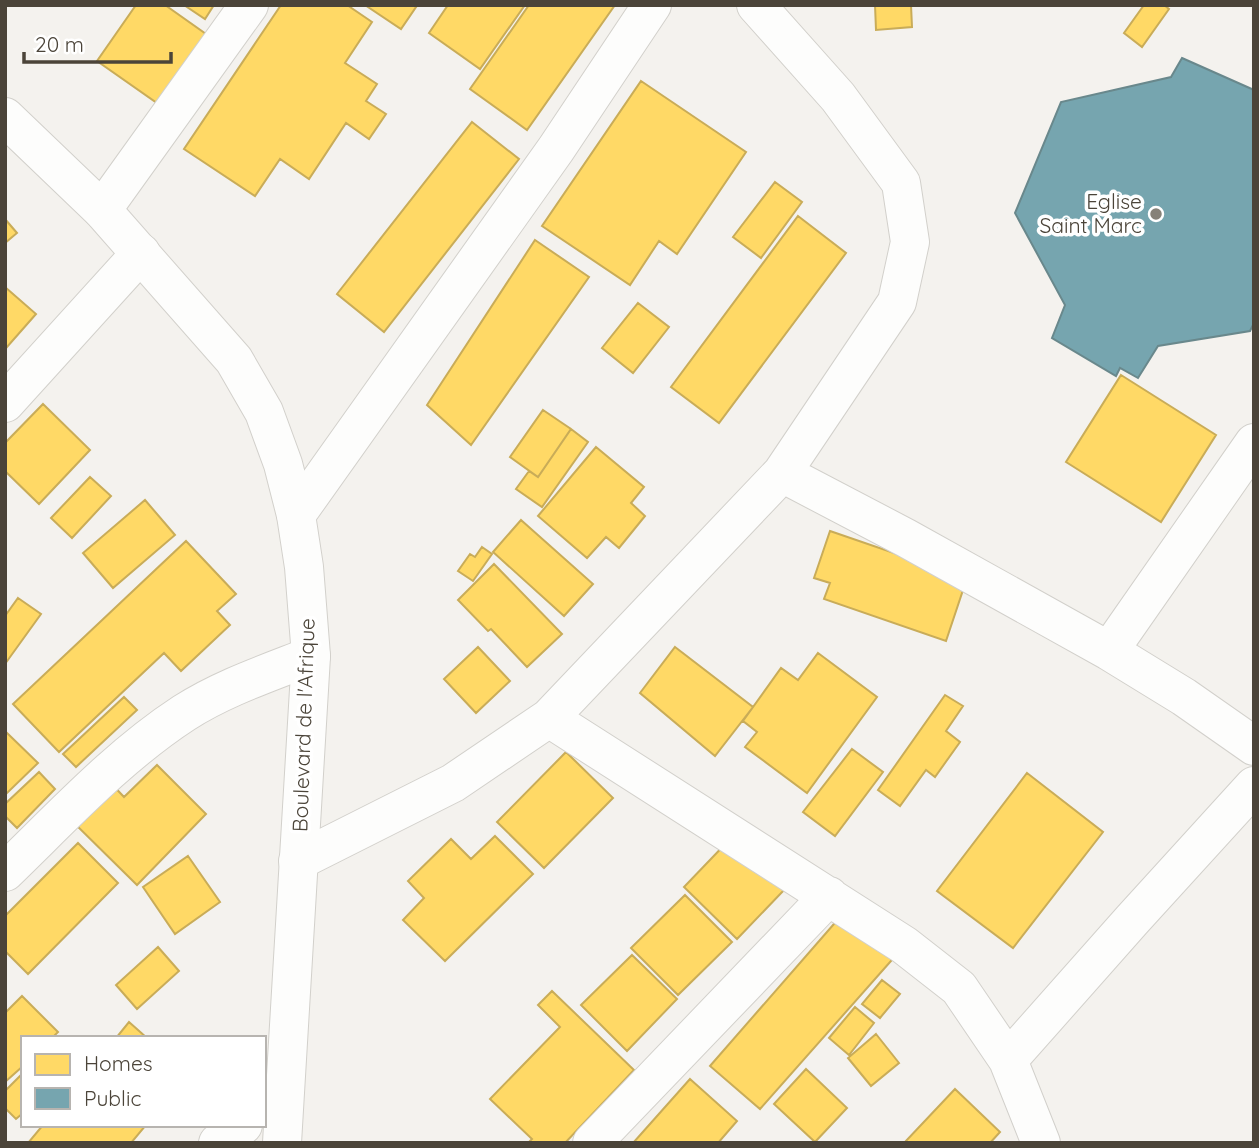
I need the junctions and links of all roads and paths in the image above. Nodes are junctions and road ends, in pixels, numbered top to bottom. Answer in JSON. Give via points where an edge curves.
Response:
{"nodes":[{"id":1,"x":249,"y":5,"type":"edge"},
{"id":2,"x":652,"y":5,"type":"edge"},
{"id":3,"x":756,"y":5,"type":"edge"},
{"id":4,"x":5,"y":117,"type":"edge"},
{"id":5,"x":102,"y":210,"type":"junction"},
{"id":6,"x":141,"y":253,"type":"junction"},
{"id":7,"x":5,"y":403,"type":"edge"},
{"id":8,"x":1254,"y":443,"type":"edge"},
{"id":9,"x":782,"y":473,"type":"junction"},
{"id":10,"x":296,"y":515,"type":"junction"},
{"id":11,"x":1109,"y":651,"type":"junction"},
{"id":12,"x":311,"y":656,"type":"junction"},
{"id":13,"x":549,"y":718,"type":"junction"},
{"id":14,"x":1254,"y":746,"type":"edge"},
{"id":15,"x":1254,"y":786,"type":"edge"},
{"id":16,"x":298,"y":861,"type":"junction"},
{"id":17,"x":5,"y":872,"type":"edge"},
{"id":18,"x":829,"y":896,"type":"junction"},
{"id":19,"x":1008,"y":1060,"type":"junction"},
{"id":20,"x":275,"y":1102,"type":"edge"},
{"id":21,"x":240,"y":1127,"type":"edge"},
{"id":22,"x":218,"y":1143,"type":"edge"},
{"id":23,"x":282,"y":1143,"type":"edge"},
{"id":24,"x":592,"y":1143,"type":"edge"},
{"id":25,"x":1041,"y":1143,"type":"edge"}],
"edges":[{"from":1,"to":5,"type":"street"},
{"from":2,"to":10,"type":"street","via":[[556,149]]},
{"from":3,"to":9,"type":"street","via":[[838,97],[901,183],[910,242],[897,302]]},
{"from":4,"to":5,"type":"street","name":"Boulevard de l'Afrique"},
{"from":5,"to":6,"type":"street","name":"Boulevard de l'Afrique"},
{"from":6,"to":7,"type":"street"},
{"from":6,"to":10,"type":"street","name":"Boulevard de l'Afrique","via":[[234,360],[264,412]]},
{"from":8,"to":11,"type":"street"},
{"from":9,"to":11,"type":"street"},
{"from":9,"to":13,"type":"street"},
{"from":10,"to":12,"type":"street","name":"Boulevard de l'Afrique"},
{"from":11,"to":14,"type":"street"},
{"from":12,"to":16,"type":"street","name":"Boulevard de l'Afrique"},
{"from":12,"to":17,"type":"street","via":[[233,687],[186,712],[134,749]]},
{"from":13,"to":16,"type":"street","via":[[453,783]]},
{"from":13,"to":18,"type":"street"},
{"from":15,"to":19,"type":"street"},
{"from":16,"to":20,"type":"street","name":"Boulevard de l'Afrique"},
{"from":18,"to":19,"type":"street","via":[[959,988]]},
{"from":18,"to":24,"type":"street"},
{"from":19,"to":25,"type":"street"},
{"from":20,"to":23,"type":"street","name":"Boulevard de l'Afrique"},
{"from":21,"to":22,"type":"street"}]}
